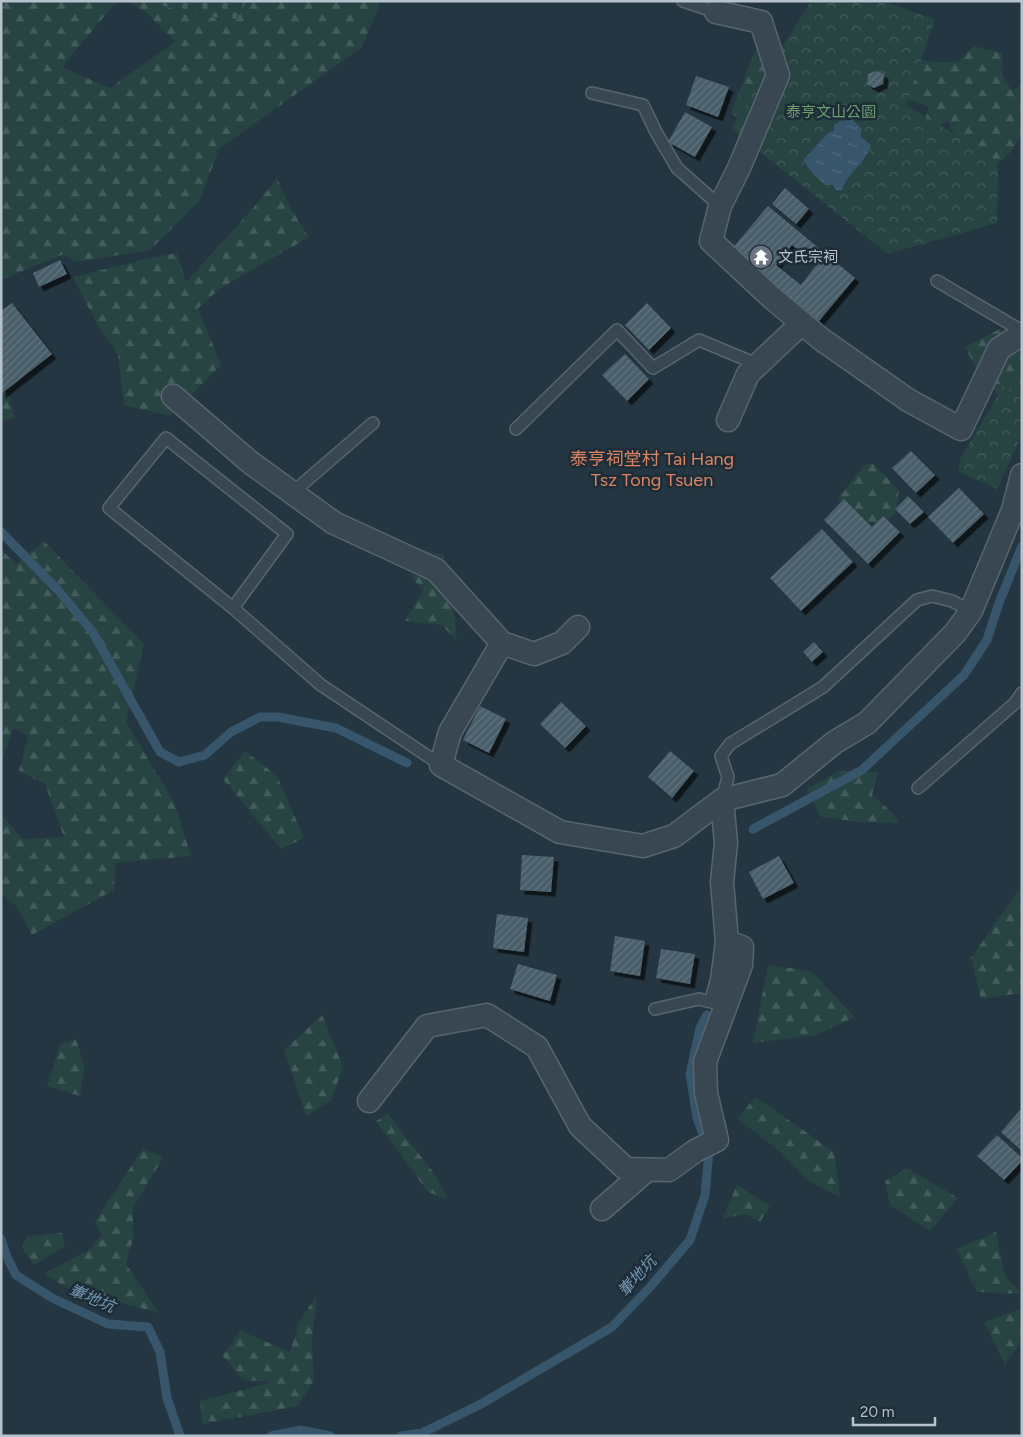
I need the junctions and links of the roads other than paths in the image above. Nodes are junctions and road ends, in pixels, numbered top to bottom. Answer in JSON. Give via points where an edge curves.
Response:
{"nodes":[{"id":1,"x":682,"y":1,"type":"edge"},
{"id":2,"x":716,"y":12,"type":"joint"},
{"id":3,"x":592,"y":93,"type":"dead end"},
{"id":4,"x":720,"y":206,"type":"junction"},
{"id":5,"x":937,"y":280,"type":"dead end"},
{"id":6,"x":802,"y":323,"type":"junction"},
{"id":7,"x":1022,"y":333,"type":"edge"},
{"id":8,"x":758,"y":364,"type":"junction"},
{"id":9,"x":174,"y":396,"type":"dead end"},
{"id":10,"x":728,"y":420,"type":"dead end"},
{"id":11,"x":373,"y":423,"type":"dead end"},
{"id":12,"x":516,"y":429,"type":"dead end"},
{"id":13,"x":1022,"y":475,"type":"edge"},
{"id":14,"x":292,"y":493,"type":"junction"},
{"id":15,"x":233,"y":608,"type":"junction"},
{"id":16,"x":970,"y":611,"type":"junction"},
{"id":17,"x":578,"y":627,"type":"dead end"},
{"id":18,"x":502,"y":643,"type":"junction"},
{"id":19,"x":1022,"y":693,"type":"edge"},
{"id":20,"x":441,"y":765,"type":"junction"},
{"id":21,"x":918,"y":788,"type":"dead end"},
{"id":22,"x":722,"y":800,"type":"junction"},
{"id":23,"x":727,"y":942,"type":"junction"},
{"id":24,"x":715,"y":1003,"type":"joint"},
{"id":25,"x":655,"y":1009,"type":"dead end"},
{"id":26,"x":369,"y":1101,"type":"dead end"},
{"id":27,"x":647,"y":1170,"type":"junction"},
{"id":28,"x":602,"y":1209,"type":"dead end"}],
"edges":[{"from":1,"to":2,"type":"lane"},
{"from":2,"to":4,"type":"street","via":[[760,22],[778,74]]},
{"from":3,"to":4,"type":"lane","via":[[643,105],[677,168]]},
{"from":4,"to":6,"type":"street","via":[[711,241]]},
{"from":5,"to":7,"type":"lane"},
{"from":6,"to":7,"type":"street","via":[[908,400],[961,429],[999,349]]},
{"from":6,"to":8,"type":"street"},
{"from":8,"to":10,"type":"street","via":[[748,374]]},
{"from":8,"to":12,"type":"lane","via":[[699,340],[653,368],[617,330]]},
{"from":9,"to":14,"type":"street","via":[[251,463]]},
{"from":11,"to":14,"type":"lane"},
{"from":13,"to":16,"type":"street","via":[[1013,510]]},
{"from":14,"to":18,"type":"street","via":[[334,523],[436,570]]},
{"from":15,"to":15,"type":"lane","via":[[109,508],[166,438],[287,534]]},
{"from":15,"to":20,"type":"lane","via":[[321,685]]},
{"from":16,"to":22,"type":"street","via":[[955,633],[867,723],[835,742],[782,785]]},
{"from":16,"to":22,"type":"lane","via":[[952,601],[932,596],[917,600],[824,687],[730,744],[721,756],[728,777]]},
{"from":17,"to":18,"type":"street","via":[[562,643],[534,654]]},
{"from":18,"to":20,"type":"street","via":[[450,732]]},
{"from":19,"to":21,"type":"lane","via":[[1015,703]]},
{"from":20,"to":22,"type":"street","via":[[560,832],[643,846],[674,836]]},
{"from":22,"to":23,"type":"street","via":[[726,842],[722,882]]},
{"from":23,"to":24,"type":"street"},
{"from":23,"to":27,"type":"street","via":[[742,947],[741,965],[705,1062],[706,1094],[717,1140],[669,1170]]},
{"from":24,"to":25,"type":"lane","via":[[700,999]]},
{"from":26,"to":27,"type":"street","via":[[427,1026],[487,1015],[537,1047],[580,1126],[626,1169]]},
{"from":27,"to":28,"type":"street"}]}
